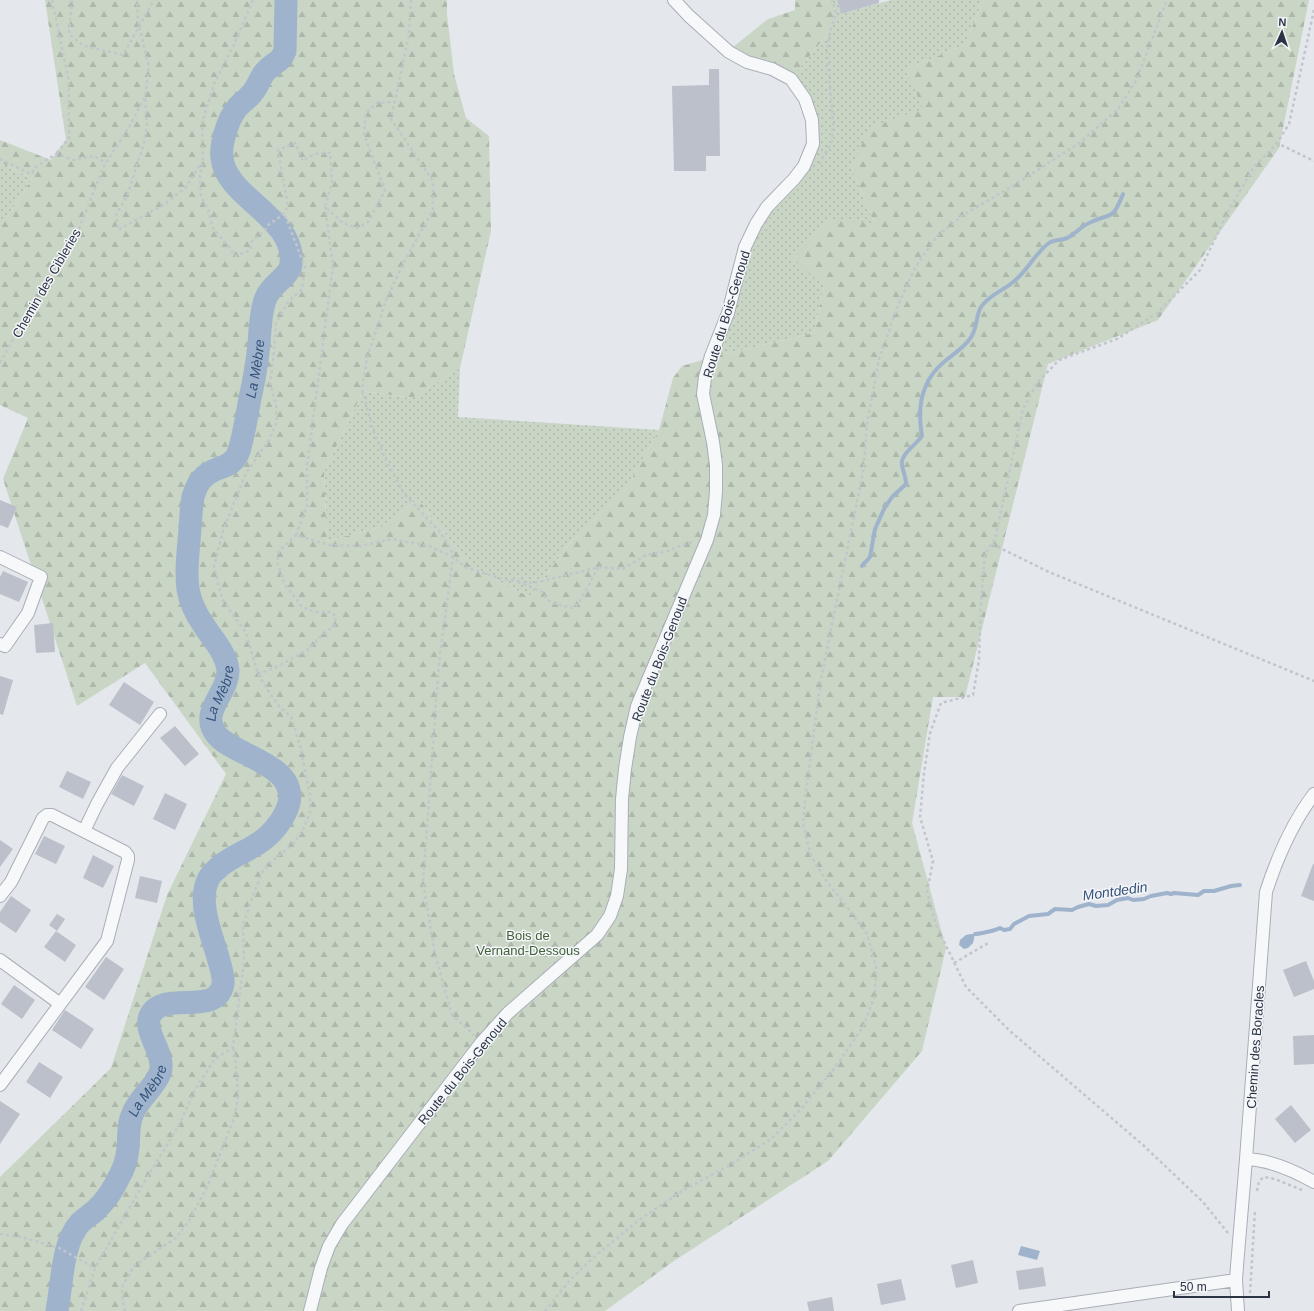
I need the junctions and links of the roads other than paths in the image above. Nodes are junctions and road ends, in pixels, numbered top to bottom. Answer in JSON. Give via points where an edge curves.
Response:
{"nodes":[{"id":1,"x":674,"y":0,"type":"edge"},
{"id":2,"x":0,"y":557,"type":"edge"},
{"id":3,"x":0,"y":644,"type":"edge"},
{"id":4,"x":160,"y":714,"type":"dead end"},
{"id":5,"x":1314,"y":794,"type":"edge"},
{"id":6,"x":84,"y":831,"type":"junction"},
{"id":7,"x":0,"y":896,"type":"edge"},
{"id":8,"x":0,"y":960,"type":"edge"},
{"id":9,"x":60,"y":1003,"type":"junction"},
{"id":10,"x":0,"y":1085,"type":"edge"},
{"id":11,"x":1246,"y":1159,"type":"junction"},
{"id":12,"x":1314,"y":1182,"type":"edge"},
{"id":13,"x":1236,"y":1280,"type":"junction"},
{"id":14,"x":310,"y":1311,"type":"edge"},
{"id":15,"x":1019,"y":1311,"type":"edge"},
{"id":16,"x":1238,"y":1311,"type":"edge"}],
"edges":[{"from":1,"to":14,"type":"street","name":"Route du Bois-Genoud","via":[[729,52],[747,62],[772,69],[791,80],[805,99],[812,120],[813,144],[804,166],[767,207],[756,224],[745,247],[728,313],[711,356],[703,394],[713,442],[716,478],[714,516],[707,540],[648,680],[630,737],[622,799],[621,869],[617,896],[610,916],[597,935],[508,1013],[481,1043],[342,1224],[329,1246]]},
{"from":2,"to":3,"type":"street","via":[[41,577],[28,613],[5,646]]},
{"from":4,"to":6,"type":"street","via":[[117,768]]},
{"from":5,"to":11,"type":"street","name":"Chemin des Boracles","via":[[1286,840],[1266,892]]},
{"from":6,"to":7,"type":"street","via":[[52,815],[43,818],[11,882]]},
{"from":6,"to":9,"type":"street","via":[[125,852],[128,860],[106,941]]},
{"from":8,"to":9,"type":"street"},
{"from":9,"to":10,"type":"street"},
{"from":11,"to":12,"type":"street","via":[[1270,1162]]},
{"from":11,"to":13,"type":"street","name":"Chemin des Boracles"},
{"from":13,"to":15,"type":"street"},
{"from":13,"to":16,"type":"street","name":"Chemin des Boracles"}]}
